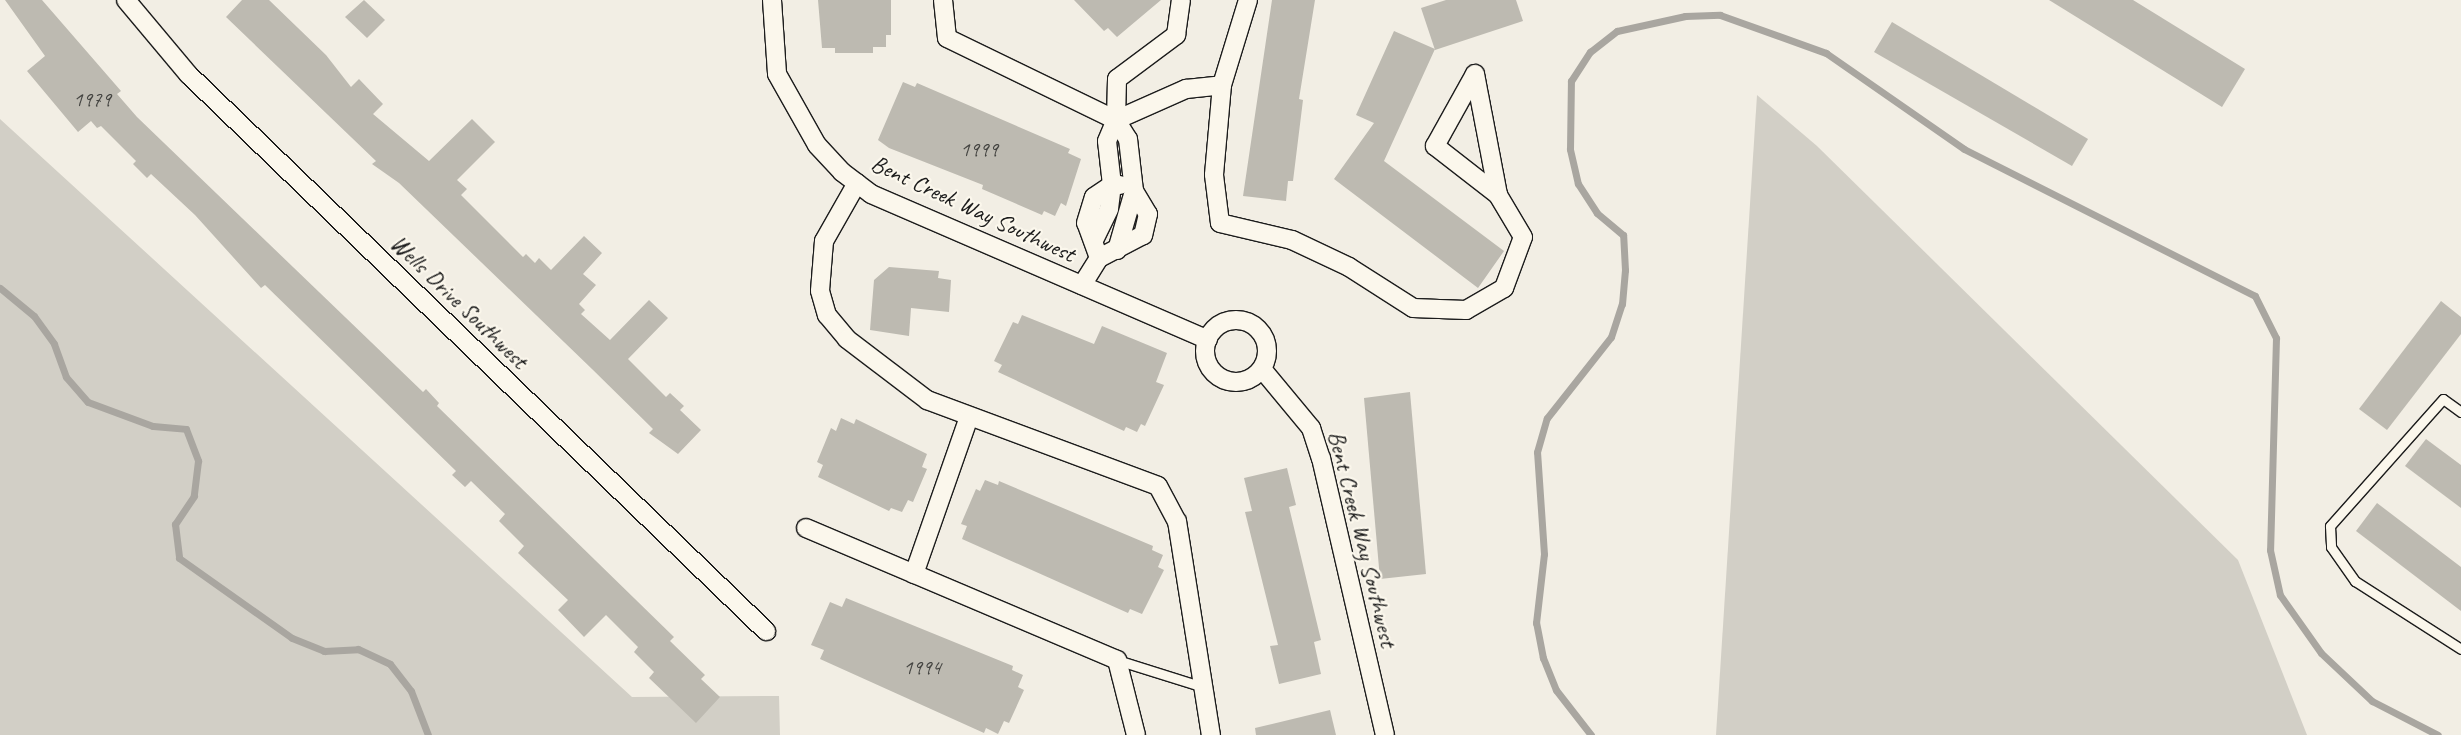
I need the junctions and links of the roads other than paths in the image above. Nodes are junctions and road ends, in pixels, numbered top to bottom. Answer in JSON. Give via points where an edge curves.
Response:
{"nodes":[{"id":1,"x":126,"y":0,"type":"edge"},
{"id":2,"x":772,"y":0,"type":"edge"},
{"id":3,"x":943,"y":0,"type":"edge"},
{"id":4,"x":1181,"y":0,"type":"edge"},
{"id":5,"x":1248,"y":0,"type":"edge"},
{"id":6,"x":1222,"y":85,"type":"junction"},
{"id":7,"x":1116,"y":120,"type":"junction"},
{"id":8,"x":857,"y":183,"type":"junction"},
{"id":9,"x":1112,"y":185,"type":"junction"},
{"id":10,"x":1133,"y":188,"type":"junction"},
{"id":11,"x":1498,"y":195,"type":"junction"},
{"id":12,"x":1098,"y":258,"type":"junction"},
{"id":13,"x":1082,"y":285,"type":"junction"},
{"id":14,"x":1208,"y":340,"type":"junction"},
{"id":15,"x":1262,"y":369,"type":"junction"},
{"id":16,"x":2461,"y":412,"type":"edge"},
{"id":17,"x":968,"y":417,"type":"junction"},
{"id":18,"x":806,"y":528,"type":"dead end"},
{"id":19,"x":914,"y":574,"type":"junction"},
{"id":20,"x":766,"y":631,"type":"dead end"},
{"id":21,"x":2461,"y":649,"type":"edge"},
{"id":22,"x":1117,"y":660,"type":"junction"},
{"id":23,"x":1204,"y":687,"type":"junction"},
{"id":24,"x":1136,"y":735,"type":"edge"},
{"id":25,"x":1211,"y":735,"type":"edge"},
{"id":26,"x":1385,"y":735,"type":"edge"}],
"edges":[{"from":1,"to":20,"type":"street","name":"Wells Drive Southwest","via":[[188,74]]},
{"from":2,"to":8,"type":"street","name":"Bent Creek Way Southwest","via":[[777,74],[817,145]]},
{"from":3,"to":7,"type":"street","via":[[947,38]]},
{"from":4,"to":7,"type":"street","via":[[1176,35],[1117,79]]},
{"from":5,"to":6,"type":"street"},
{"from":6,"to":7,"type":"street","via":[[1186,88]]},
{"from":6,"to":11,"type":"street","via":[[1214,175],[1220,222],[1292,240],[1349,267],[1413,308],[1466,310],[1504,288],[1523,237]]},
{"from":7,"to":9,"type":"street","via":[[1107,141]]},
{"from":7,"to":10,"type":"street","via":[[1128,139]]},
{"from":8,"to":13,"type":"street","name":"Bent Creek Way Southwest","via":[[871,194]]},
{"from":8,"to":17,"type":"street","via":[[824,241],[820,291],[827,315],[847,339],[882,368],[927,400]]},
{"from":9,"to":10,"type":"street"},
{"from":9,"to":12,"type":"street","via":[[1108,209],[1094,240]]},
{"from":10,"to":12,"type":"street","via":[[1117,250]]},
{"from":11,"to":11,"type":"street","via":[[1435,146],[1474,74],[1487,125]]},
{"from":12,"to":13,"type":"street"},
{"from":13,"to":14,"type":"street","name":"Bent Creek Way Southwest"},
{"from":14,"to":15,"type":"street","via":[[1207,360],[1215,373],[1228,381],[1243,381]]},
{"from":14,"to":15,"type":"street","via":[[1229,321],[1250,323],[1266,342]]},
{"from":15,"to":26,"type":"street","name":"Bent Creek Way Southwest","via":[[1311,428],[1321,458]]},
{"from":16,"to":21,"type":"lane","via":[[2444,399],[2330,526],[2331,547],[2355,581]]},
{"from":17,"to":19,"type":"street"},
{"from":17,"to":23,"type":"street","via":[[1158,486],[1177,521]]},
{"from":18,"to":19,"type":"street"},
{"from":19,"to":22,"type":"street"},
{"from":22,"to":23,"type":"lane"},
{"from":22,"to":24,"type":"street"},
{"from":23,"to":25,"type":"street"}]}
